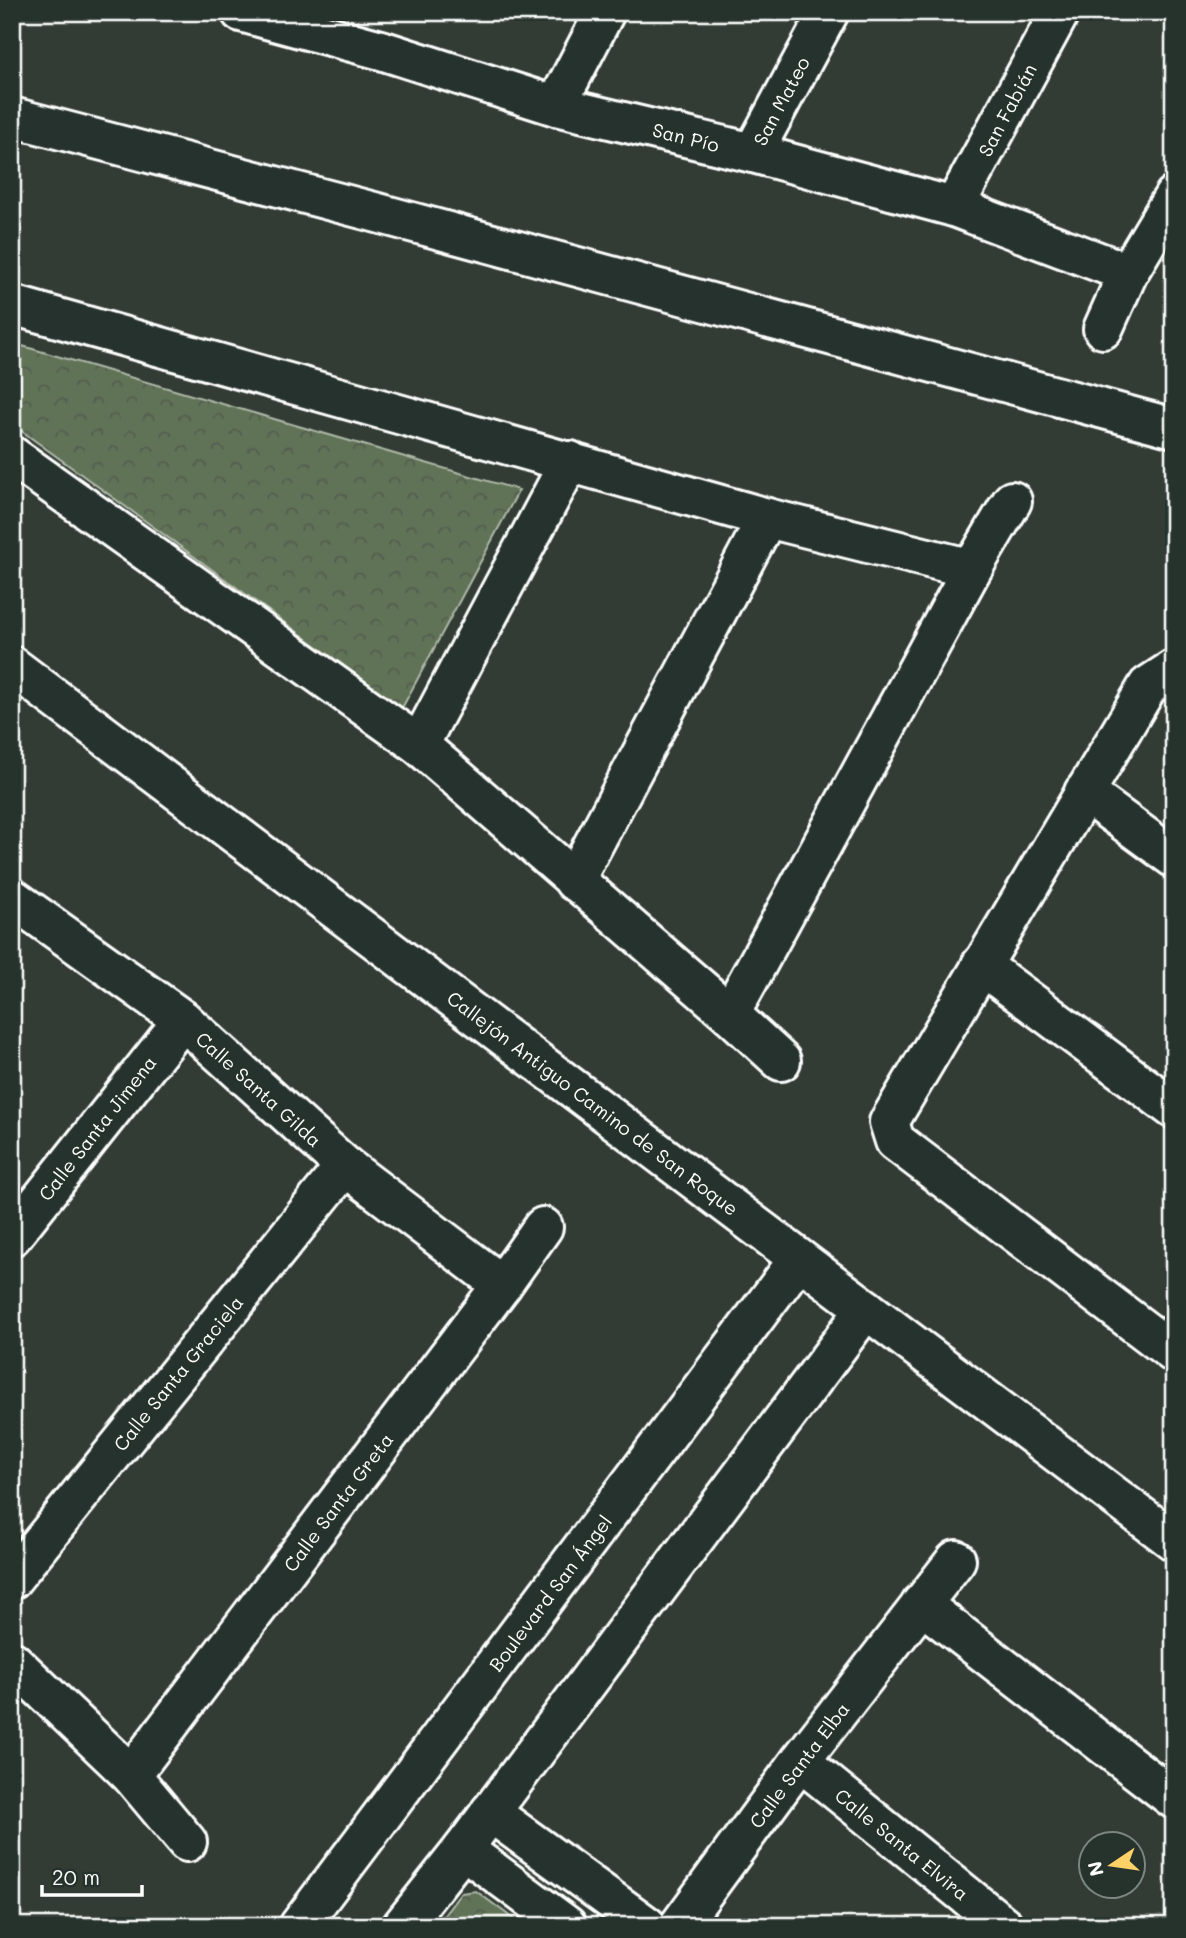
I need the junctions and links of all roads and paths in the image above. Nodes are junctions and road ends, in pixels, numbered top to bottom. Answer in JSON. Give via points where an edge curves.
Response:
{"nodes":[{"id":1,"x":241,"y":12,"type":"edge"},
{"id":2,"x":339,"y":12,"type":"edge"},
{"id":3,"x":605,"y":12,"type":"edge"},
{"id":4,"x":829,"y":12,"type":"edge"},
{"id":5,"x":1060,"y":12,"type":"edge"},
{"id":6,"x":382,"y":50,"type":"junction"},
{"id":7,"x":555,"y":106,"type":"junction"},
{"id":8,"x":12,"y":117,"type":"edge"},
{"id":9,"x":753,"y":153,"type":"junction"},
{"id":10,"x":1174,"y":196,"type":"edge"},
{"id":11,"x":954,"y":207,"type":"junction"},
{"id":12,"x":1128,"y":273,"type":"junction"},
{"id":13,"x":12,"y":305,"type":"edge"},
{"id":14,"x":1102,"y":329,"type":"dead end"},
{"id":15,"x":1166,"y":425,"type":"edge"},
{"id":16,"x":12,"y":456,"type":"edge"},
{"id":17,"x":570,"y":461,"type":"junction"},
{"id":18,"x":1012,"y":501,"type":"dead end"},
{"id":19,"x":767,"y":518,"type":"junction"},
{"id":20,"x":972,"y":569,"type":"junction"},
{"id":21,"x":12,"y":666,"type":"edge"},
{"id":22,"x":1174,"y":669,"type":"edge"},
{"id":23,"x":419,"y":745,"type":"junction"},
{"id":24,"x":1084,"y":792,"type":"junction"},
{"id":25,"x":1174,"y":858,"type":"edge"},
{"id":26,"x":575,"y":881,"type":"junction"},
{"id":27,"x":12,"y":898,"type":"edge"},
{"id":28,"x":981,"y":965,"type":"junction"},
{"id":29,"x":730,"y":1014,"type":"junction"},
{"id":30,"x":183,"y":1020,"type":"junction"},
{"id":31,"x":781,"y":1061,"type":"dead end"},
{"id":32,"x":1174,"y":1109,"type":"edge"},
{"id":33,"x":345,"y":1166,"type":"junction"},
{"id":34,"x":543,"y":1227,"type":"dead end"},
{"id":35,"x":12,"y":1236,"type":"edge"},
{"id":36,"x":799,"y":1259,"type":"junction"},
{"id":37,"x":502,"y":1285,"type":"junction"},
{"id":38,"x":866,"y":1309,"type":"junction"},
{"id":39,"x":1174,"y":1353,"type":"edge"},
{"id":40,"x":1174,"y":1541,"type":"edge"},
{"id":41,"x":956,"y":1560,"type":"dead end"},
{"id":42,"x":12,"y":1579,"type":"edge"},
{"id":43,"x":921,"y":1604,"type":"junction"},
{"id":44,"x":12,"y":1661,"type":"edge"},
{"id":45,"x":800,"y":1761,"type":"junction"},
{"id":46,"x":131,"y":1775,"type":"junction"},
{"id":47,"x":1174,"y":1799,"type":"edge"},
{"id":48,"x":490,"y":1812,"type":"junction"},
{"id":49,"x":187,"y":1842,"type":"dead end"},
{"id":50,"x":463,"y":1849,"type":"junction"},
{"id":51,"x":299,"y":1926,"type":"edge"},
{"id":52,"x":402,"y":1926,"type":"edge"},
{"id":53,"x":567,"y":1926,"type":"edge"},
{"id":54,"x":647,"y":1926,"type":"edge"},
{"id":55,"x":679,"y":1926,"type":"edge"},
{"id":56,"x":1004,"y":1926,"type":"edge"}],
"edges":[{"from":1,"to":6,"type":"street","name":"San Pío"},
{"from":2,"to":6,"type":"street"},
{"from":3,"to":7,"type":"street"},
{"from":4,"to":9,"type":"street","name":"San Mateo"},
{"from":5,"to":11,"type":"street","name":"San Fabián"},
{"from":6,"to":7,"type":"street","name":"San Pío"},
{"from":7,"to":9,"type":"street","name":"San Pío"},
{"from":8,"to":15,"type":"street"},
{"from":9,"to":11,"type":"street","name":"San Pío"},
{"from":10,"to":12,"type":"street"},
{"from":11,"to":12,"type":"street","name":"San Pío"},
{"from":12,"to":14,"type":"street"},
{"from":13,"to":17,"type":"street"},
{"from":16,"to":23,"type":"street"},
{"from":17,"to":19,"type":"street"},
{"from":17,"to":23,"type":"street"},
{"from":18,"to":20,"type":"street"},
{"from":19,"to":20,"type":"street"},
{"from":19,"to":26,"type":"street"},
{"from":20,"to":29,"type":"street"},
{"from":21,"to":36,"type":"street","name":"Callejón Antiguo Camino de San Roque"},
{"from":22,"to":24,"type":"street","via":[[1148,686]]},
{"from":23,"to":26,"type":"street"},
{"from":24,"to":25,"type":"street"},
{"from":24,"to":28,"type":"street"},
{"from":26,"to":29,"type":"street"},
{"from":27,"to":30,"type":"street","name":"Calle Santa Gilda"},
{"from":28,"to":32,"type":"street"},
{"from":28,"to":39,"type":"street","via":[[889,1122],[895,1141]]},
{"from":29,"to":31,"type":"street"},
{"from":30,"to":33,"type":"street","name":"Calle Santa Gilda"},
{"from":30,"to":35,"type":"street","name":"Calle Santa Jimena"},
{"from":33,"to":37,"type":"street","name":"Calle Santa Gilda"},
{"from":33,"to":42,"type":"street","name":"Calle Santa Graciela"},
{"from":34,"to":37,"type":"street","name":"Calle Santa Greta"},
{"from":36,"to":38,"type":"street","name":"Callejón Antiguo Camino de San Roque"},
{"from":36,"to":51,"type":"street","name":"Boulevard San Ángel"},
{"from":37,"to":46,"type":"street","name":"Calle Santa Greta"},
{"from":38,"to":40,"type":"street","name":"Callejón Antiguo Camino de San Roque"},
{"from":38,"to":48,"type":"street"},
{"from":41,"to":43,"type":"street","name":"Calle Santa Elba"},
{"from":43,"to":45,"type":"street","name":"Calle Santa Elba"},
{"from":43,"to":47,"type":"street"},
{"from":44,"to":46,"type":"street"},
{"from":45,"to":55,"type":"street","name":"Calle Santa Elba"},
{"from":45,"to":56,"type":"street","name":"Calle Santa Elvira"},
{"from":46,"to":49,"type":"street"},
{"from":48,"to":50,"type":"street"},
{"from":48,"to":54,"type":"street"},
{"from":50,"to":52,"type":"street"},
{"from":50,"to":53,"type":"street"}]}
